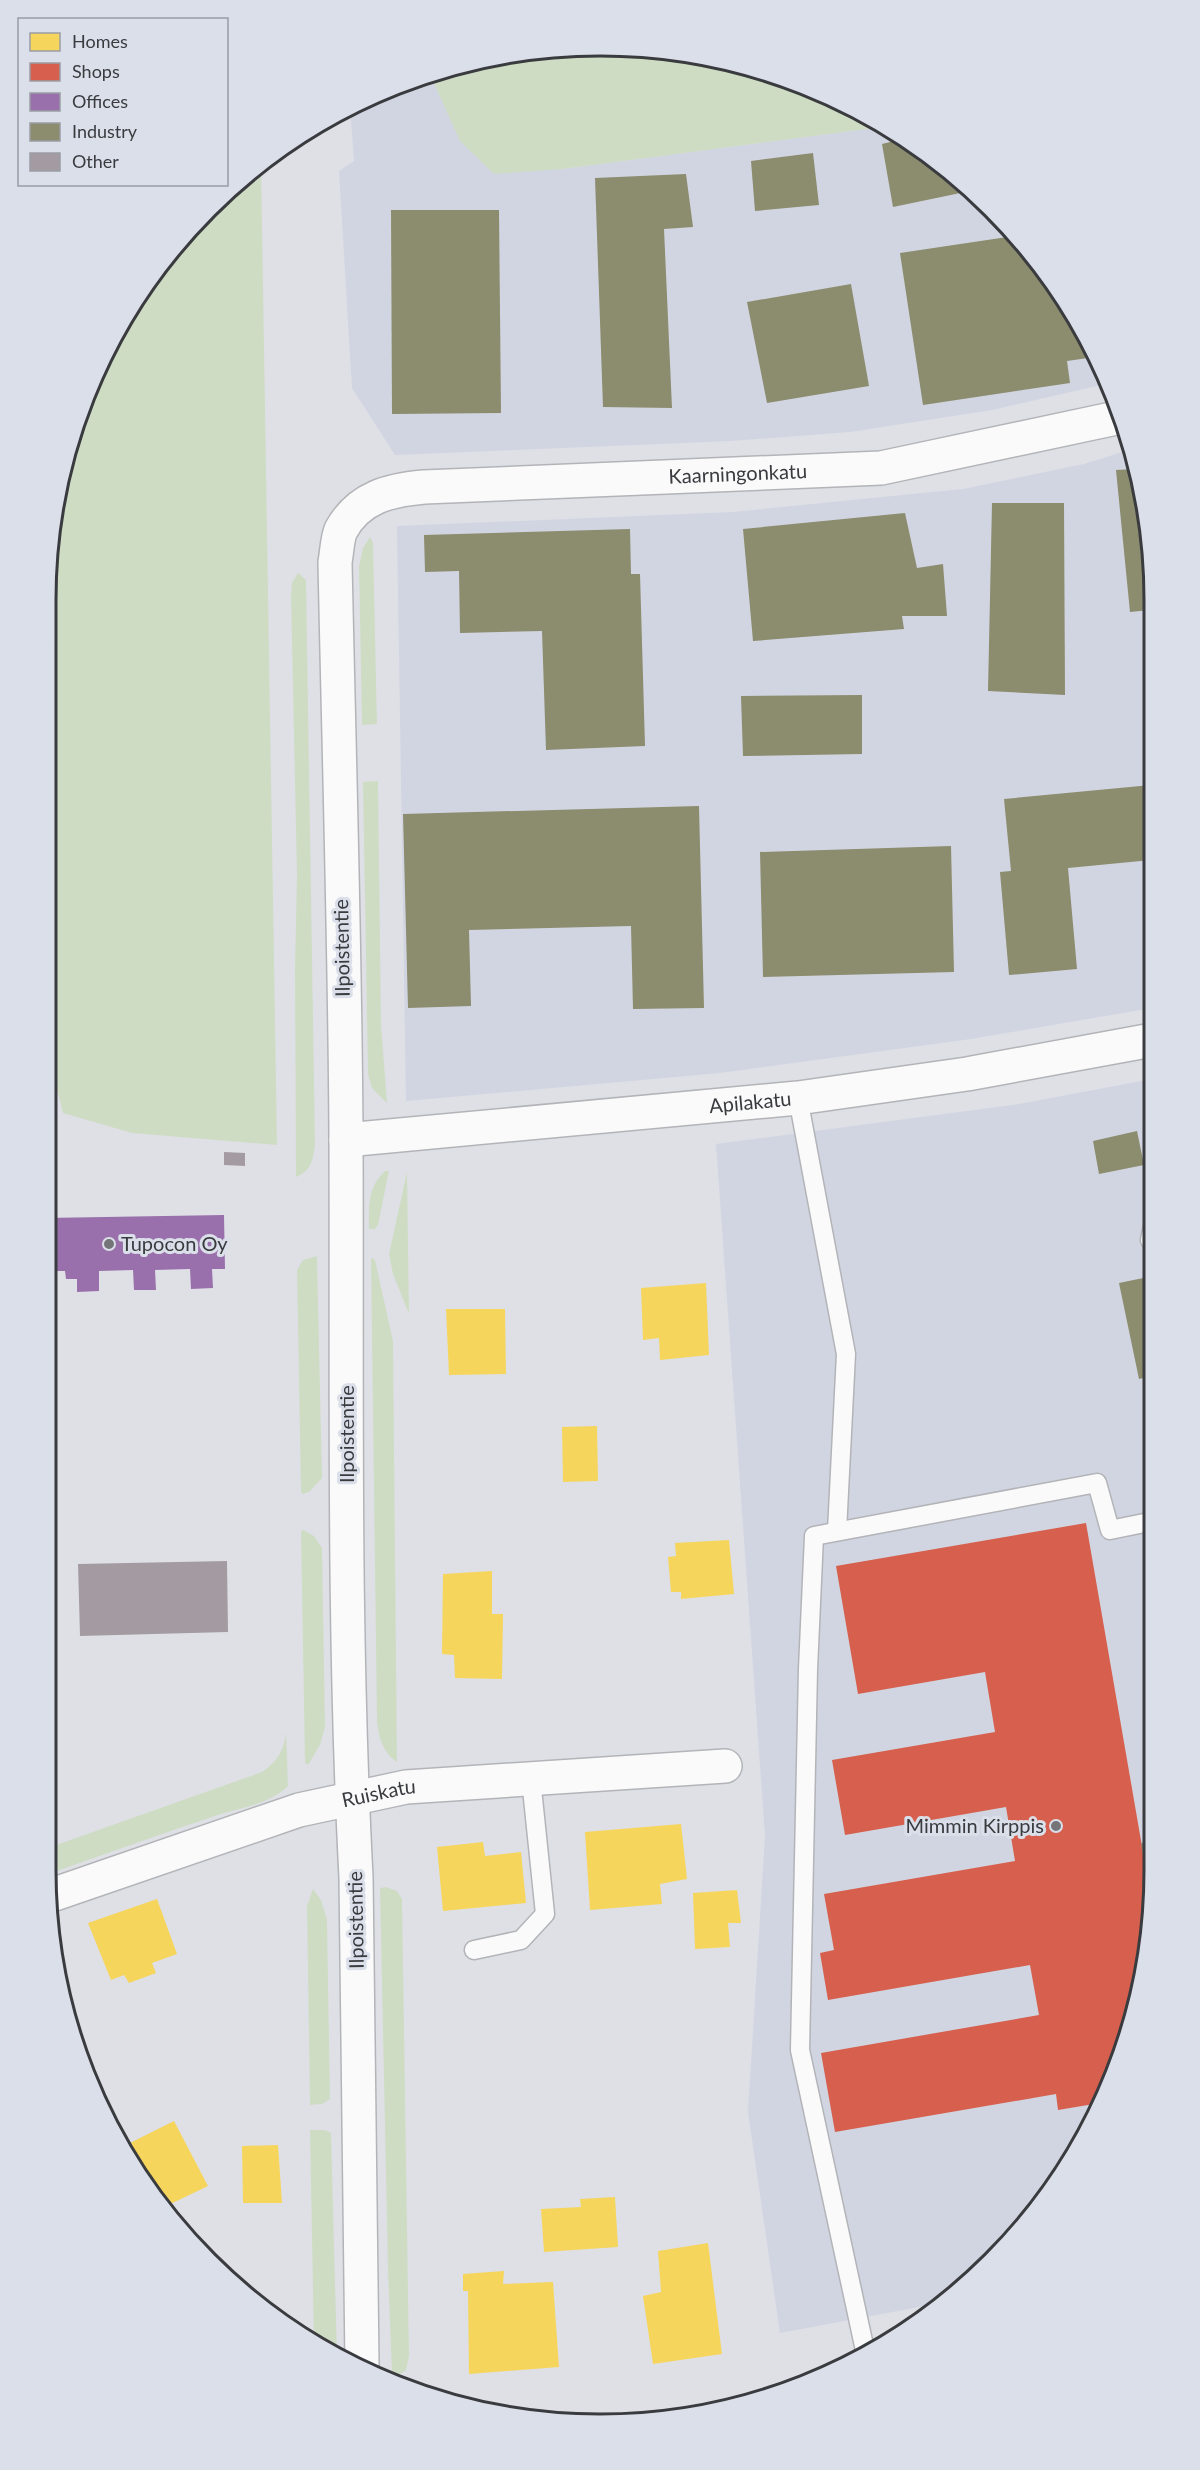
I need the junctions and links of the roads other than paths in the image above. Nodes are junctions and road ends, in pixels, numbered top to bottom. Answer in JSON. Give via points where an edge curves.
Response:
{"nodes":[{"id":1,"x":1113,"y":418,"type":"edge"},
{"id":2,"x":357,"y":509,"type":"joint"},
{"id":3,"x":1144,"y":1041,"type":"edge"},
{"id":4,"x":798,"y":1098,"type":"junction"},
{"id":5,"x":346,"y":1140,"type":"junction"},
{"id":6,"x":1144,"y":1523,"type":"edge"},
{"id":7,"x":837,"y":1531,"type":"junction"},
{"id":8,"x":725,"y":1766,"type":"dead end"},
{"id":9,"x":531,"y":1779,"type":"junction"},
{"id":10,"x":351,"y":1798,"type":"junction"},
{"id":11,"x":57,"y":1893,"type":"edge"},
{"id":12,"x":474,"y":1950,"type":"dead end"},
{"id":13,"x":864,"y":2346,"type":"edge"},
{"id":14,"x":362,"y":2359,"type":"edge"}],
"edges":[{"from":1,"to":2,"type":"street","name":"Kaarningonkatu","via":[[881,468],[424,487],[375,496]]},
{"from":2,"to":5,"type":"street","name":"Ilpoistentie","via":[[340,531],[335,562]]},
{"from":3,"to":4,"type":"street","name":"Apilakatu","via":[[967,1074]]},
{"from":4,"to":5,"type":"street","name":"Apilakatu"},
{"from":4,"to":7,"type":"lane","via":[[846,1354]]},
{"from":5,"to":10,"type":"street","name":"Ilpoistentie"},
{"from":6,"to":7,"type":"lane","via":[[1110,1530],[1097,1483]]},
{"from":7,"to":13,"type":"lane","via":[[814,1536],[800,2050]]},
{"from":8,"to":9,"type":"street","name":"Ruiskatu"},
{"from":9,"to":10,"type":"street","name":"Ruiskatu","via":[[406,1787]]},
{"from":9,"to":12,"type":"lane","via":[[545,1914],[521,1940]]},
{"from":10,"to":11,"type":"street","name":"Ruiskatu","via":[[298,1810]]},
{"from":10,"to":14,"type":"street","name":"Ilpoistentie","via":[[356,1878]]}]}
